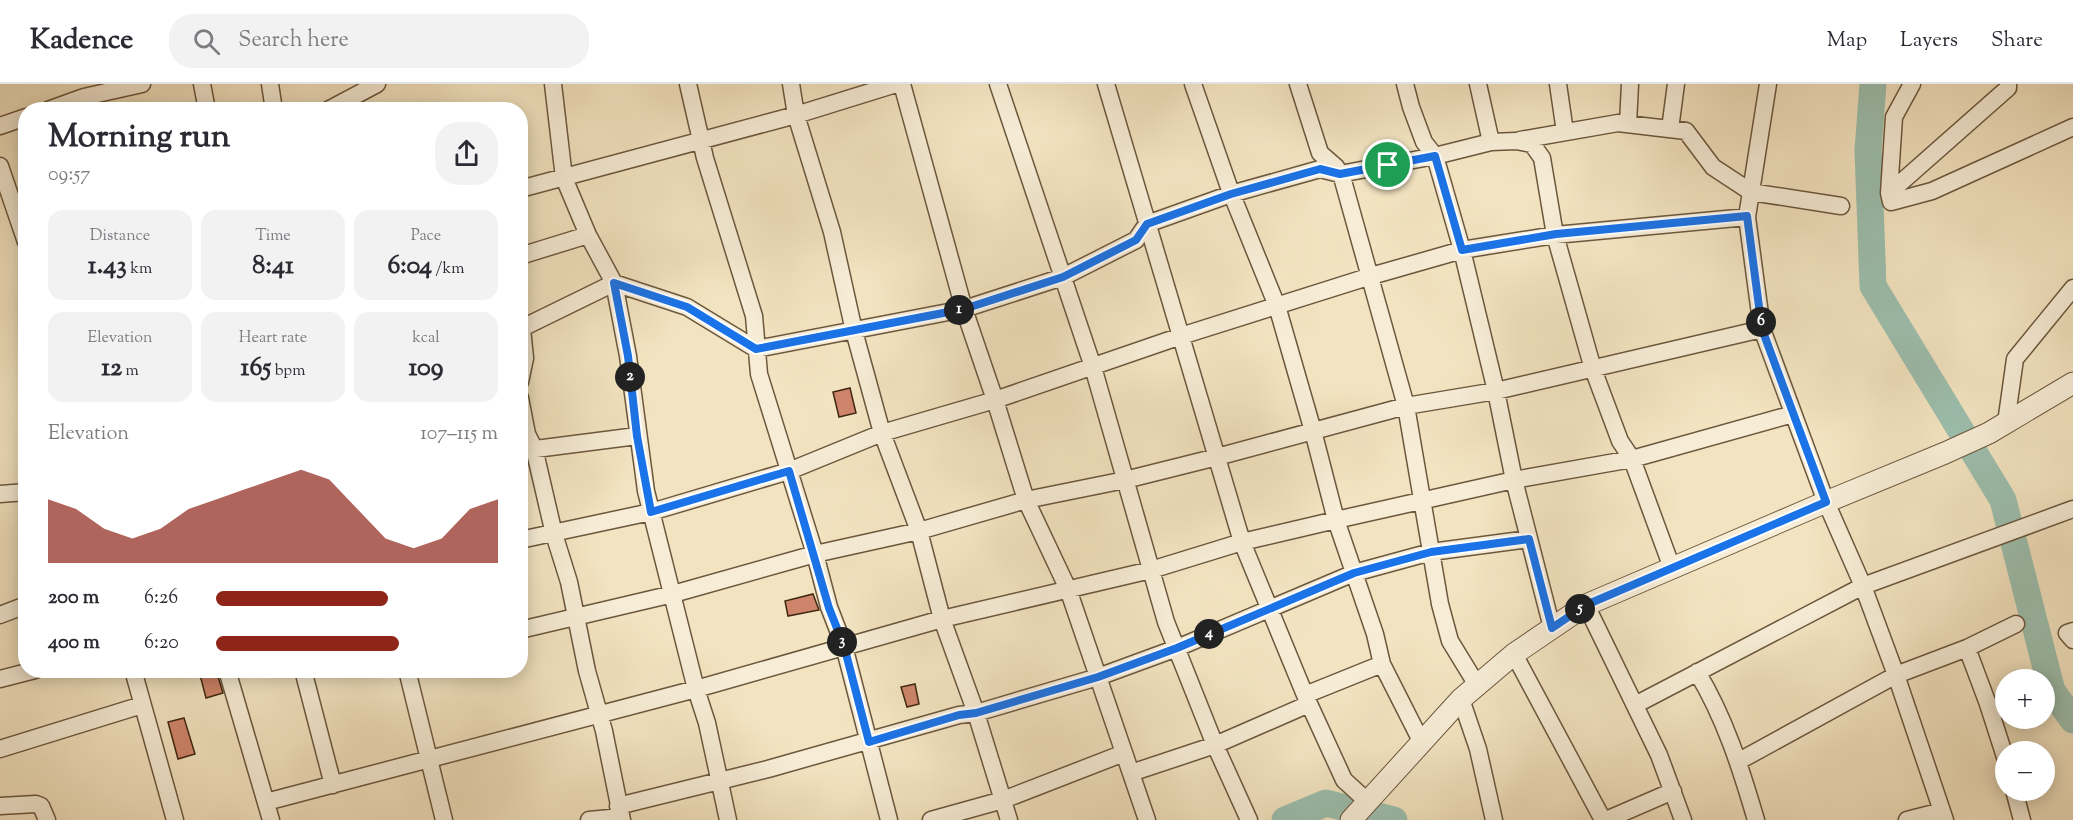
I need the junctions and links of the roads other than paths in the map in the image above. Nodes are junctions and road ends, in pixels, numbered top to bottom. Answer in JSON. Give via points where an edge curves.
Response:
{"nodes":[{"id":1,"x":142,"y":84,"type":"edge"},
{"id":2,"x":202,"y":84,"type":"edge"},
{"id":3,"x":270,"y":84,"type":"edge"},
{"id":4,"x":377,"y":84,"type":"edge"},
{"id":5,"x":553,"y":84,"type":"edge"},
{"id":6,"x":688,"y":84,"type":"edge"},
{"id":7,"x":791,"y":84,"type":"edge"},
{"id":8,"x":896,"y":84,"type":"edge"},
{"id":9,"x":902,"y":84,"type":"edge"},
{"id":10,"x":998,"y":84,"type":"edge"},
{"id":11,"x":1106,"y":84,"type":"edge"},
{"id":12,"x":1193,"y":84,"type":"edge"},
{"id":13,"x":1298,"y":84,"type":"edge"},
{"id":14,"x":1405,"y":84,"type":"edge"},
{"id":15,"x":1478,"y":84,"type":"edge"},
{"id":16,"x":1558,"y":84,"type":"edge"},
{"id":17,"x":1630,"y":84,"type":"edge"},
{"id":18,"x":1676,"y":84,"type":"edge"},
{"id":19,"x":1768,"y":84,"type":"edge"},
{"id":20,"x":1912,"y":84,"type":"edge"},
{"id":21,"x":2008,"y":84,"type":"edge"},
{"id":22,"x":84,"y":97,"type":"edge"},
{"id":23,"x":205,"y":102,"type":"edge"},
{"id":24,"x":273,"y":102,"type":"edge"},
{"id":25,"x":343,"y":102,"type":"edge"},
{"id":26,"x":796,"y":115,"type":"junction"},
{"id":27,"x":18,"y":120,"type":"edge"},
{"id":28,"x":1628,"y":124,"type":"junction"},
{"id":29,"x":0,"y":126,"type":"edge"},
{"id":30,"x":2073,"y":127,"type":"edge"},
{"id":31,"x":1670,"y":129,"type":"junction"},
{"id":32,"x":1565,"y":132,"type":"junction"},
{"id":33,"x":701,"y":140,"type":"junction"},
{"id":34,"x":1516,"y":141,"type":"junction"},
{"id":35,"x":1491,"y":142,"type":"junction"},
{"id":36,"x":1435,"y":156,"type":"junction"},
{"id":37,"x":0,"y":166,"type":"edge"},
{"id":38,"x":1340,"y":174,"type":"junction"},
{"id":39,"x":564,"y":178,"type":"junction"},
{"id":40,"x":528,"y":187,"type":"edge"},
{"id":41,"x":1751,"y":192,"type":"junction"},
{"id":42,"x":1889,"y":193,"type":"junction"},
{"id":43,"x":1231,"y":194,"type":"junction"},
{"id":44,"x":1841,"y":206,"type":"dead end"},
{"id":45,"x":1747,"y":216,"type":"junction"},
{"id":46,"x":18,"y":219,"type":"edge"},
{"id":47,"x":1147,"y":224,"type":"junction"},
{"id":48,"x":1556,"y":234,"type":"junction"},
{"id":49,"x":588,"y":235,"type":"junction"},
{"id":50,"x":1462,"y":250,"type":"junction"},
{"id":51,"x":528,"y":254,"type":"edge"},
{"id":52,"x":1371,"y":276,"type":"junction"},
{"id":53,"x":1063,"y":277,"type":"junction"},
{"id":54,"x":614,"y":283,"type":"junction"},
{"id":55,"x":2073,"y":288,"type":"edge"},
{"id":56,"x":1277,"y":306,"type":"junction"},
{"id":57,"x":964,"y":309,"type":"junction"},
{"id":58,"x":528,"y":326,"type":"edge"},
{"id":59,"x":1762,"y":329,"type":"junction"},
{"id":60,"x":854,"y":331,"type":"junction"},
{"id":61,"x":1181,"y":336,"type":"junction"},
{"id":62,"x":756,"y":349,"type":"junction"},
{"id":63,"x":1093,"y":367,"type":"junction"},
{"id":64,"x":1593,"y":369,"type":"junction"},
{"id":65,"x":2073,"y":383,"type":"edge"},
{"id":66,"x":1496,"y":391,"type":"junction"},
{"id":67,"x":995,"y":400,"type":"junction"},
{"id":68,"x":1406,"y":406,"type":"junction"},
{"id":69,"x":1793,"y":414,"type":"junction"},
{"id":70,"x":1997,"y":428,"type":"junction"},
{"id":71,"x":1313,"y":431,"type":"junction"},
{"id":72,"x":882,"y":433,"type":"junction"},
{"id":73,"x":637,"y":436,"type":"junction"},
{"id":74,"x":528,"y":450,"type":"edge"},
{"id":75,"x":528,"y":453,"type":"edge"},
{"id":76,"x":1217,"y":458,"type":"junction"},
{"id":77,"x":1632,"y":459,"type":"junction"},
{"id":78,"x":789,"y":471,"type":"junction"},
{"id":79,"x":1125,"y":480,"type":"junction"},
{"id":80,"x":1514,"y":480,"type":"junction"},
{"id":81,"x":18,"y":493,"type":"edge"},
{"id":82,"x":0,"y":494,"type":"edge"},
{"id":83,"x":1026,"y":501,"type":"junction"},
{"id":84,"x":1424,"y":502,"type":"junction"},
{"id":85,"x":1826,"y":502,"type":"junction"},
{"id":86,"x":2073,"y":509,"type":"edge"},
{"id":87,"x":651,"y":512,"type":"junction"},
{"id":88,"x":1336,"y":520,"type":"junction"},
{"id":89,"x":919,"y":531,"type":"junction"},
{"id":90,"x":554,"y":534,"type":"junction"},
{"id":91,"x":528,"y":539,"type":"edge"},
{"id":92,"x":1529,"y":539,"type":"junction"},
{"id":93,"x":1242,"y":542,"type":"junction"},
{"id":94,"x":1431,"y":552,"type":"junction"},
{"id":95,"x":815,"y":554,"type":"junction"},
{"id":96,"x":1672,"y":568,"type":"junction"},
{"id":97,"x":1151,"y":570,"type":"junction"},
{"id":98,"x":1354,"y":573,"type":"junction"},
{"id":99,"x":1863,"y":586,"type":"junction"},
{"id":100,"x":1068,"y":589,"type":"junction"},
{"id":101,"x":673,"y":594,"type":"junction"},
{"id":102,"x":1586,"y":605,"type":"junction"},
{"id":103,"x":18,"y":608,"type":"edge"},
{"id":104,"x":1270,"y":608,"type":"junction"},
{"id":105,"x":0,"y":615,"type":"edge"},
{"id":106,"x":576,"y":616,"type":"junction"},
{"id":107,"x":942,"y":619,"type":"junction"},
{"id":108,"x":2016,"y":624,"type":"dead end"},
{"id":109,"x":528,"y":628,"type":"edge"},
{"id":110,"x":1552,"y":628,"type":"junction"},
{"id":111,"x":2073,"y":631,"type":"edge"},
{"id":112,"x":2073,"y":639,"type":"edge"},
{"id":113,"x":844,"y":646,"type":"junction"},
{"id":114,"x":1177,"y":648,"type":"junction"},
{"id":115,"x":1967,"y":648,"type":"junction"},
{"id":116,"x":1514,"y":654,"type":"junction"},
{"id":117,"x":1382,"y":664,"type":"junction"},
{"id":118,"x":1697,"y":672,"type":"junction"},
{"id":119,"x":18,"y":674,"type":"edge"},
{"id":120,"x":1896,"y":675,"type":"junction"},
{"id":121,"x":1098,"y":677,"type":"junction"},
{"id":122,"x":135,"y":678,"type":"edge"},
{"id":123,"x":229,"y":678,"type":"edge"},
{"id":124,"x":305,"y":678,"type":"edge"},
{"id":125,"x":409,"y":678,"type":"edge"},
{"id":126,"x":0,"y":679,"type":"edge"},
{"id":127,"x":1477,"y":685,"type":"junction"},
{"id":128,"x":696,"y":689,"type":"junction"},
{"id":129,"x":1307,"y":699,"type":"junction"},
{"id":130,"x":1461,"y":699,"type":"junction"},
{"id":131,"x":142,"y":705,"type":"junction"},
{"id":132,"x":1635,"y":705,"type":"junction"},
{"id":133,"x":976,"y":713,"type":"junction"},
{"id":134,"x":598,"y":714,"type":"junction"},
{"id":135,"x":1421,"y":741,"type":"junction"},
{"id":136,"x":2000,"y":741,"type":"edge"},
{"id":137,"x":869,"y":742,"type":"junction"},
{"id":138,"x":1215,"y":745,"type":"junction"},
{"id":139,"x":0,"y":749,"type":"edge"},
{"id":140,"x":1124,"y":753,"type":"junction"},
{"id":141,"x":430,"y":760,"type":"junction"},
{"id":142,"x":1739,"y":761,"type":"junction"},
{"id":143,"x":1131,"y":773,"type":"junction"},
{"id":144,"x":720,"y":782,"type":"junction"},
{"id":145,"x":333,"y":785,"type":"junction"},
{"id":146,"x":1673,"y":791,"type":"junction"},
{"id":147,"x":1003,"y":800,"type":"junction"},
{"id":148,"x":2017,"y":801,"type":"edge"},
{"id":149,"x":266,"y":802,"type":"junction"},
{"id":150,"x":0,"y":806,"type":"edge"},
{"id":151,"x":1360,"y":810,"type":"edge"},
{"id":152,"x":0,"y":812,"type":"edge"},
{"id":153,"x":620,"y":814,"type":"edge"},
{"id":154,"x":1943,"y":815,"type":"edge"},
{"id":155,"x":1,"y":820,"type":"edge"},
{"id":156,"x":47,"y":820,"type":"edge"},
{"id":157,"x":175,"y":820,"type":"edge"},
{"id":158,"x":271,"y":820,"type":"edge"},
{"id":159,"x":444,"y":820,"type":"edge"},
{"id":160,"x":589,"y":820,"type":"edge"},
{"id":161,"x":728,"y":820,"type":"edge"},
{"id":162,"x":889,"y":820,"type":"edge"},
{"id":163,"x":932,"y":820,"type":"edge"},
{"id":164,"x":1009,"y":820,"type":"edge"},
{"id":165,"x":1147,"y":820,"type":"edge"},
{"id":166,"x":1249,"y":820,"type":"edge"},
{"id":167,"x":1494,"y":820,"type":"edge"},
{"id":168,"x":1605,"y":820,"type":"edge"},
{"id":169,"x":1683,"y":820,"type":"edge"},
{"id":170,"x":1756,"y":820,"type":"edge"},
{"id":171,"x":1907,"y":820,"type":"edge"},
{"id":172,"x":2022,"y":820,"type":"edge"}],
"edges":[{"from":1,"to":22,"type":"street"},
{"from":2,"to":23,"type":"street"},
{"from":3,"to":24,"type":"street"},
{"from":4,"to":25,"type":"street"},
{"from":5,"to":39,"type":"street"},
{"from":6,"to":33,"type":"street"},
{"from":7,"to":26,"type":"street"},
{"from":8,"to":26,"type":"street"},
{"from":9,"to":57,"type":"street"},
{"from":10,"to":53,"type":"street"},
{"from":11,"to":47,"type":"street"},
{"from":12,"to":43,"type":"street"},
{"from":13,"to":38,"type":"street","via":[[1320,153]]},
{"from":14,"to":36,"type":"street","via":[[1424,142]]},
{"from":15,"to":35,"type":"street"},
{"from":16,"to":32,"type":"street"},
{"from":17,"to":28,"type":"street"},
{"from":18,"to":31,"type":"street"},
{"from":19,"to":41,"type":"street"},
{"from":20,"to":42,"type":"street","via":[[1894,117]]},
{"from":21,"to":42,"type":"street"},
{"from":26,"to":33,"type":"street"},
{"from":26,"to":60,"type":"street","via":[[832,232]]},
{"from":27,"to":29,"type":"street"},
{"from":28,"to":31,"type":"street"},
{"from":28,"to":32,"type":"street"},
{"from":30,"to":42,"type":"street","via":[[1932,191],[1891,202]]},
{"from":31,"to":41,"type":"street","via":[[1686,131],[1713,167]]},
{"from":32,"to":34,"type":"street"},
{"from":33,"to":39,"type":"street"},
{"from":33,"to":62,"type":"street","via":[[754,316]]},
{"from":34,"to":35,"type":"street"},
{"from":34,"to":48,"type":"street","via":[[1532,144],[1542,158]]},
{"from":35,"to":36,"type":"street"},
{"from":36,"to":38,"type":"street"},
{"from":36,"to":50,"type":"street"},
{"from":37,"to":46,"type":"street"},
{"from":38,"to":43,"type":"street","via":[[1320,169]]},
{"from":38,"to":52,"type":"street"},
{"from":39,"to":40,"type":"street"},
{"from":39,"to":49,"type":"street"},
{"from":41,"to":44,"type":"street"},
{"from":41,"to":45,"type":"street"},
{"from":43,"to":47,"type":"street"},
{"from":43,"to":56,"type":"street"},
{"from":45,"to":48,"type":"street"},
{"from":45,"to":59,"type":"street"},
{"from":47,"to":53,"type":"street","via":[[1136,240]]},
{"from":47,"to":61,"type":"street"},
{"from":48,"to":50,"type":"street"},
{"from":48,"to":64,"type":"street"},
{"from":49,"to":51,"type":"street"},
{"from":49,"to":54,"type":"street"},
{"from":50,"to":52,"type":"street"},
{"from":50,"to":66,"type":"street"},
{"from":52,"to":56,"type":"street"},
{"from":52,"to":68,"type":"street"},
{"from":53,"to":57,"type":"street"},
{"from":53,"to":63,"type":"street"},
{"from":54,"to":58,"type":"street"},
{"from":54,"to":62,"type":"street","via":[[687,307]]},
{"from":54,"to":73,"type":"street"},
{"from":55,"to":70,"type":"street","via":[[2015,359]]},
{"from":56,"to":61,"type":"street"},
{"from":56,"to":71,"type":"street"},
{"from":57,"to":60,"type":"street"},
{"from":57,"to":67,"type":"street"},
{"from":59,"to":64,"type":"street"},
{"from":59,"to":69,"type":"street"},
{"from":60,"to":62,"type":"street"},
{"from":60,"to":72,"type":"street"},
{"from":61,"to":63,"type":"street"},
{"from":61,"to":76,"type":"street"},
{"from":62,"to":78,"type":"street","via":[[759,374]]},
{"from":63,"to":67,"type":"street"},
{"from":63,"to":79,"type":"street"},
{"from":64,"to":66,"type":"street"},
{"from":64,"to":77,"type":"street","via":[[1620,441]]},
{"from":65,"to":70,"type":"street"},
{"from":66,"to":68,"type":"street"},
{"from":66,"to":80,"type":"street"},
{"from":67,"to":72,"type":"street"},
{"from":67,"to":83,"type":"street"},
{"from":68,"to":71,"type":"street"},
{"from":68,"to":84,"type":"street"},
{"from":69,"to":77,"type":"street"},
{"from":69,"to":85,"type":"street"},
{"from":70,"to":85,"type":"street"},
{"from":71,"to":76,"type":"street"},
{"from":71,"to":88,"type":"street"},
{"from":72,"to":78,"type":"street"},
{"from":72,"to":89,"type":"street"},
{"from":73,"to":74,"type":"street"},
{"from":73,"to":87,"type":"street"},
{"from":75,"to":90,"type":"street"},
{"from":76,"to":79,"type":"street"},
{"from":76,"to":93,"type":"street"},
{"from":77,"to":80,"type":"street"},
{"from":77,"to":96,"type":"street"},
{"from":78,"to":87,"type":"street"},
{"from":78,"to":95,"type":"street"},
{"from":79,"to":83,"type":"street"},
{"from":79,"to":97,"type":"street"},
{"from":80,"to":84,"type":"street"},
{"from":80,"to":92,"type":"street"},
{"from":81,"to":82,"type":"street"},
{"from":83,"to":89,"type":"street"},
{"from":83,"to":100,"type":"street"},
{"from":84,"to":88,"type":"street"},
{"from":84,"to":94,"type":"street"},
{"from":85,"to":96,"type":"street"},
{"from":85,"to":99,"type":"street"},
{"from":86,"to":99,"type":"street"},
{"from":87,"to":90,"type":"street"},
{"from":87,"to":101,"type":"street"},
{"from":88,"to":93,"type":"street"},
{"from":88,"to":98,"type":"street"},
{"from":89,"to":95,"type":"street"},
{"from":89,"to":107,"type":"street"},
{"from":90,"to":91,"type":"street"},
{"from":90,"to":106,"type":"street"},
{"from":92,"to":94,"type":"street"},
{"from":92,"to":110,"type":"street"},
{"from":93,"to":97,"type":"street"},
{"from":93,"to":104,"type":"street"},
{"from":94,"to":98,"type":"street"},
{"from":94,"to":127,"type":"street","via":[[1450,640]]},
{"from":95,"to":101,"type":"street"},
{"from":95,"to":113,"type":"street"},
{"from":96,"to":102,"type":"street"},
{"from":97,"to":100,"type":"street"},
{"from":97,"to":114,"type":"street"},
{"from":98,"to":104,"type":"street"},
{"from":98,"to":117,"type":"street","via":[[1376,634]]},
{"from":99,"to":118,"type":"street"},
{"from":99,"to":120,"type":"street"},
{"from":100,"to":107,"type":"street"},
{"from":100,"to":121,"type":"street"},
{"from":101,"to":106,"type":"street"},
{"from":101,"to":128,"type":"street"},
{"from":102,"to":110,"type":"street"},
{"from":102,"to":132,"type":"street"},
{"from":103,"to":105,"type":"street"},
{"from":104,"to":114,"type":"street"},
{"from":104,"to":129,"type":"street"},
{"from":106,"to":109,"type":"street"},
{"from":106,"to":134,"type":"street"},
{"from":107,"to":113,"type":"street"},
{"from":107,"to":133,"type":"street"},
{"from":108,"to":115,"type":"street"},
{"from":110,"to":116,"type":"street"},
{"from":111,"to":112,"type":"street","via":[[2067,633]]},
{"from":113,"to":128,"type":"street"},
{"from":113,"to":137,"type":"street"},
{"from":114,"to":121,"type":"street"},
{"from":114,"to":138,"type":"street"},
{"from":115,"to":120,"type":"street"},
{"from":115,"to":136,"type":"street"},
{"from":116,"to":127,"type":"street"},
{"from":116,"to":168,"type":"street"},
{"from":117,"to":129,"type":"street"},
{"from":117,"to":135,"type":"street"},
{"from":118,"to":132,"type":"street"},
{"from":118,"to":142,"type":"street","via":[[1711,694]]},
{"from":119,"to":126,"type":"street"},
{"from":120,"to":142,"type":"street"},
{"from":120,"to":154,"type":"street"},
{"from":121,"to":133,"type":"street"},
{"from":121,"to":140,"type":"street"},
{"from":122,"to":131,"type":"street"},
{"from":123,"to":149,"type":"street"},
{"from":124,"to":145,"type":"street"},
{"from":125,"to":141,"type":"street"},
{"from":127,"to":130,"type":"street"},
{"from":128,"to":134,"type":"street"},
{"from":128,"to":144,"type":"street"},
{"from":129,"to":138,"type":"street"},
{"from":129,"to":151,"type":"street"},
{"from":130,"to":135,"type":"street"},
{"from":130,"to":167,"type":"street","via":[[1478,748]]},
{"from":131,"to":139,"type":"street"},
{"from":131,"to":157,"type":"street"},
{"from":132,"to":146,"type":"street"},
{"from":133,"to":137,"type":"street"},
{"from":133,"to":147,"type":"street"},
{"from":134,"to":141,"type":"street"},
{"from":134,"to":153,"type":"street"},
{"from":135,"to":151,"type":"street"},
{"from":137,"to":144,"type":"street"},
{"from":137,"to":162,"type":"street"},
{"from":138,"to":143,"type":"street"},
{"from":138,"to":166,"type":"street"},
{"from":140,"to":143,"type":"street"},
{"from":140,"to":147,"type":"street"},
{"from":141,"to":145,"type":"street"},
{"from":141,"to":159,"type":"street"},
{"from":142,"to":170,"type":"street"},
{"from":143,"to":165,"type":"street"},
{"from":144,"to":153,"type":"street"},
{"from":144,"to":161,"type":"street"},
{"from":145,"to":149,"type":"street"},
{"from":146,"to":168,"type":"street"},
{"from":146,"to":169,"type":"street"},
{"from":147,"to":163,"type":"street"},
{"from":147,"to":164,"type":"street"},
{"from":148,"to":172,"type":"street"},
{"from":149,"to":158,"type":"street"},
{"from":150,"to":156,"type":"street","via":[[41,806]]},
{"from":152,"to":155,"type":"street"},
{"from":153,"to":160,"type":"street"},
{"from":154,"to":171,"type":"street"}]}
